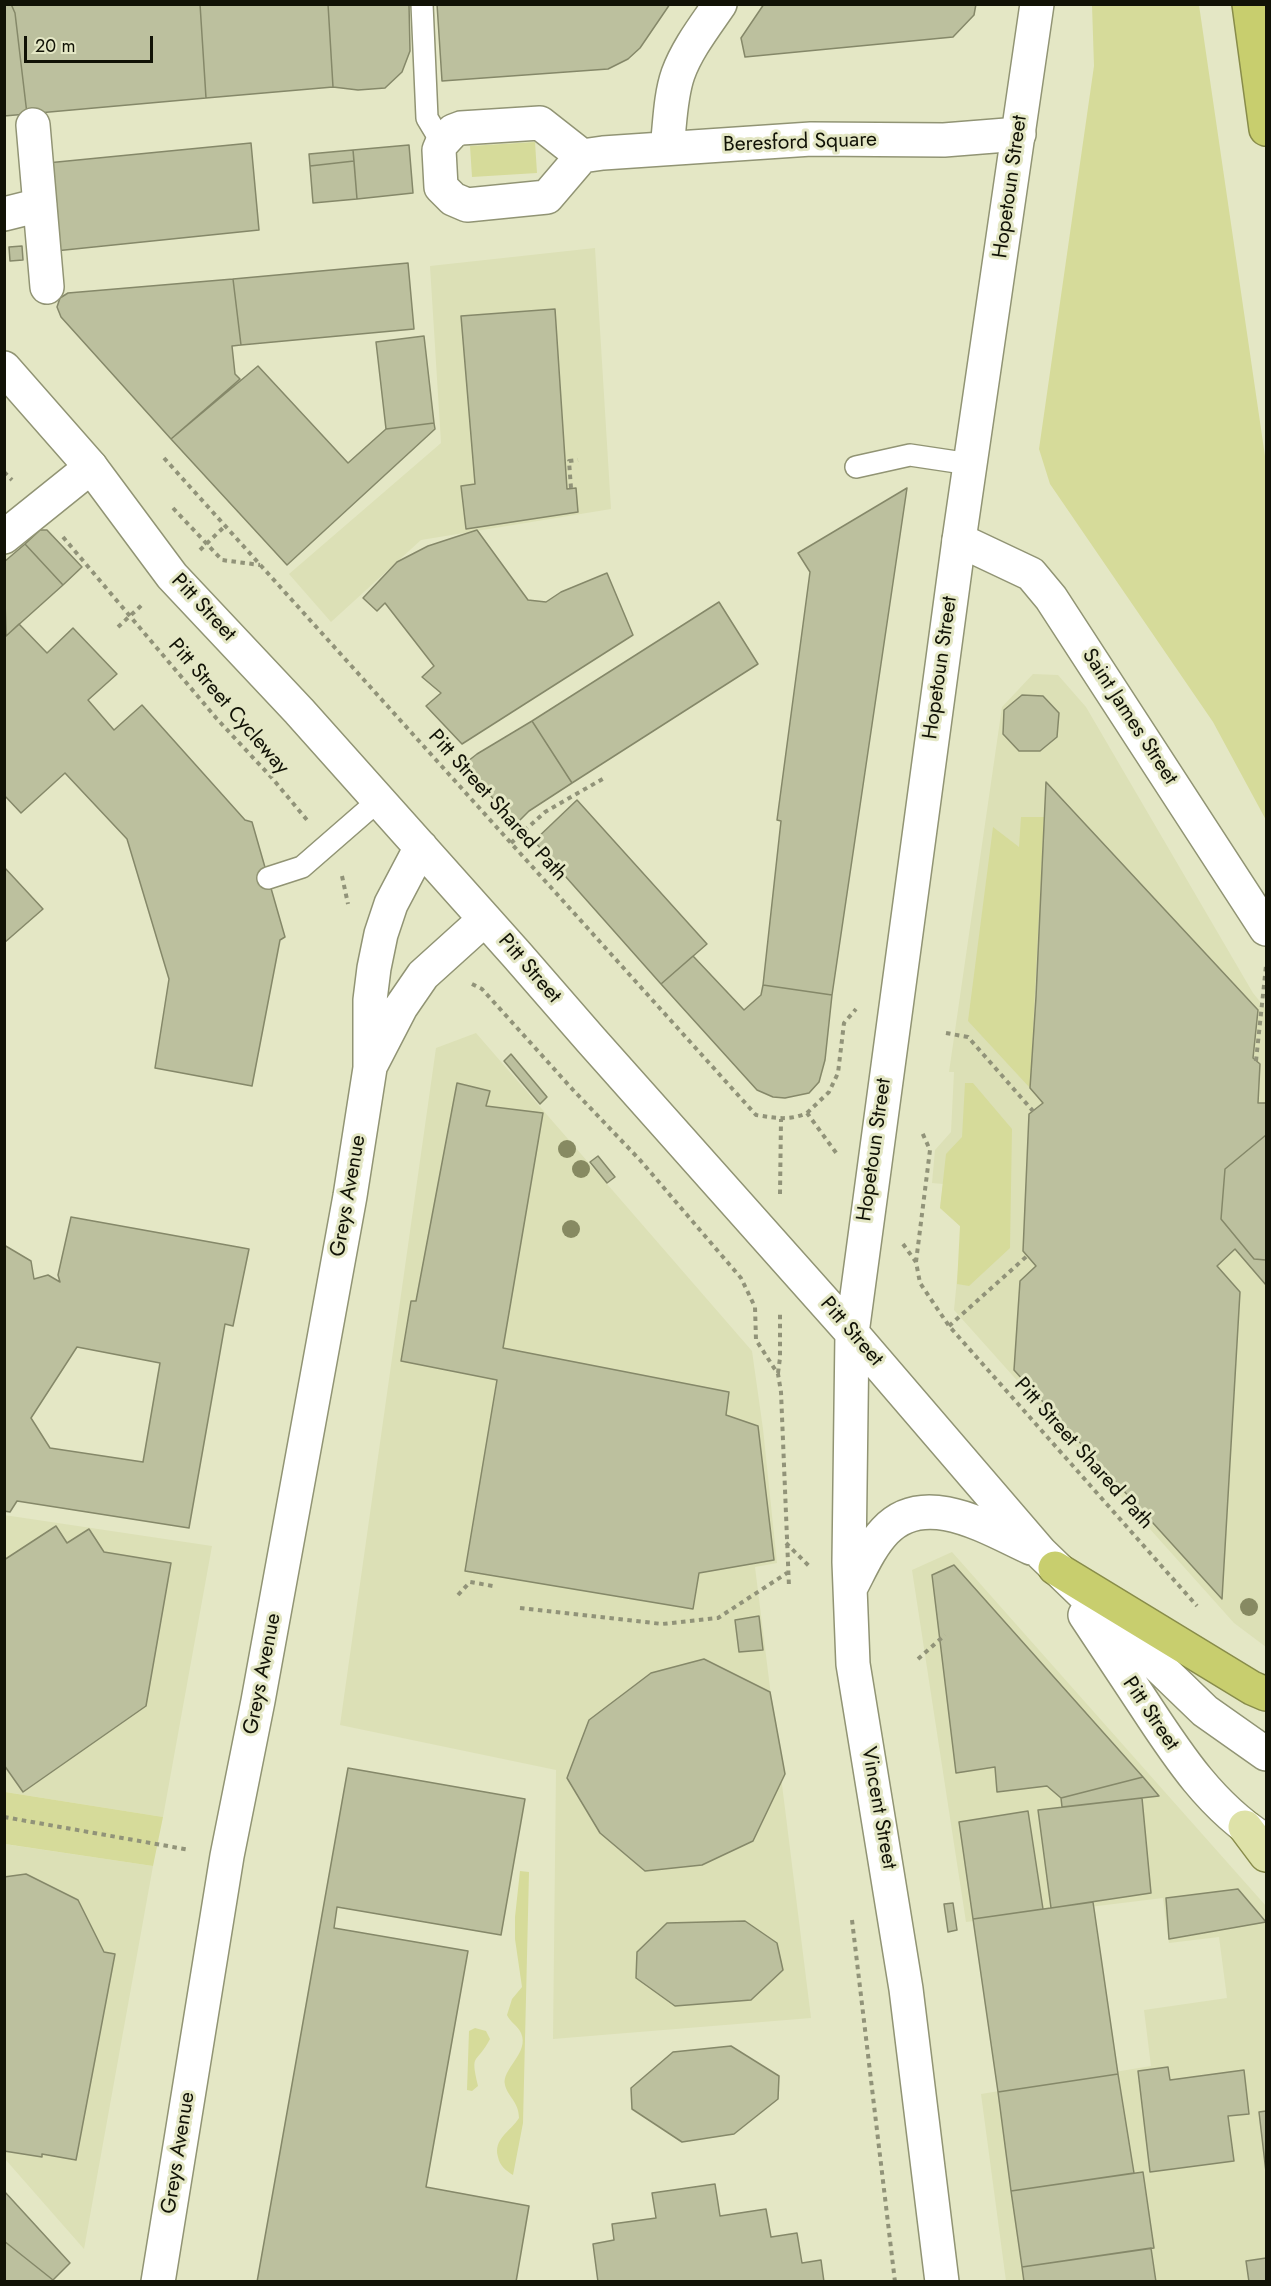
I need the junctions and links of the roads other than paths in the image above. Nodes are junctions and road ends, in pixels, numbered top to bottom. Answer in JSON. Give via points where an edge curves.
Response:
{"nodes":[{"id":1,"x":422,"y":4,"type":"edge"},
{"id":2,"x":720,"y":4,"type":"edge"},
{"id":3,"x":1037,"y":4,"type":"edge"},
{"id":4,"x":1249,"y":4,"type":"edge"},
{"id":5,"x":33,"y":125,"type":"dead end"},
{"id":6,"x":1266,"y":129,"type":"edge"},
{"id":7,"x":1019,"y":134,"type":"junction"},
{"id":8,"x":442,"y":143,"type":"junction"},
{"id":9,"x":667,"y":148,"type":"junction"},
{"id":10,"x":582,"y":156,"type":"junction"},
{"id":11,"x":40,"y":205,"type":"junction"},
{"id":12,"x":4,"y":214,"type":"edge"},
{"id":13,"x":47,"y":286,"type":"dead end"},
{"id":14,"x":4,"y":368,"type":"edge"},
{"id":15,"x":970,"y":464,"type":"junction"},
{"id":16,"x":91,"y":467,"type":"junction"},
{"id":17,"x":856,"y":467,"type":"dead end"},
{"id":18,"x":4,"y":537,"type":"edge"},
{"id":19,"x":959,"y":540,"type":"junction"},
{"id":20,"x":379,"y":801,"type":"junction"},
{"id":21,"x":421,"y":848,"type":"junction"},
{"id":22,"x":268,"y":878,"type":"dead end"},
{"id":23,"x":485,"y":919,"type":"junction"},
{"id":24,"x":1266,"y":929,"type":"edge"},
{"id":25,"x":370,"y":1068,"type":"junction"},
{"id":26,"x":852,"y":1333,"type":"junction"},
{"id":27,"x":1048,"y":1560,"type":"junction"},
{"id":28,"x":849,"y":1589,"type":"junction"},
{"id":29,"x":1266,"y":1695,"type":"edge"},
{"id":30,"x":1266,"y":1754,"type":"edge"},
{"id":31,"x":1256,"y":1834,"type":"edge"},
{"id":32,"x":1266,"y":1855,"type":"edge"},
{"id":33,"x":159,"y":2282,"type":"edge"},
{"id":34,"x":942,"y":2282,"type":"edge"}],
"edges":[{"from":1,"to":8,"type":"lane","via":[[427,118]]},
{"from":2,"to":9,"type":"street","via":[[678,73]]},
{"from":3,"to":7,"type":"street","name":"Hopetoun Street"},
{"from":4,"to":6,"type":"highway"},
{"from":5,"to":11,"type":"street"},
{"from":7,"to":9,"type":"street","name":"Beresford Square","via":[[944,140],[811,139]]},
{"from":7,"to":15,"type":"street","name":"Hopetoun Street"},
{"from":8,"to":10,"type":"street","via":[[460,128],[540,123]]},
{"from":8,"to":10,"type":"street","via":[[441,187],[453,199],[467,205],[548,197]]},
{"from":9,"to":10,"type":"street","name":"Beresford Square"},
{"from":11,"to":12,"type":"street"},
{"from":11,"to":13,"type":"street"},
{"from":14,"to":16,"type":"street","name":"Pitt Street"},
{"from":15,"to":17,"type":"lane","via":[[910,455]]},
{"from":15,"to":19,"type":"street","name":"Hopetoun Street"},
{"from":16,"to":18,"type":"street"},
{"from":16,"to":20,"type":"street","name":"Pitt Street","via":[[172,576]]},
{"from":19,"to":24,"type":"street","name":"Saint James Street","via":[[1031,574],[1051,598]]},
{"from":19,"to":26,"type":"street","name":"Hopetoun Street"},
{"from":20,"to":21,"type":"street","name":"Pitt Street"},
{"from":20,"to":22,"type":"lane","via":[[302,867]]},
{"from":21,"to":23,"type":"street","name":"Pitt Street"},
{"from":21,"to":25,"type":"street","name":"Greys Avenue","via":[[391,904],[381,934],[370,1000]]},
{"from":23,"to":25,"type":"street","name":"Greys Avenue","via":[[423,975],[401,1007]]},
{"from":23,"to":26,"type":"street","name":"Pitt Street"},
{"from":25,"to":33,"type":"street","name":"Greys Avenue","via":[[350,1196],[227,1856]]},
{"from":26,"to":27,"type":"street","name":"Pitt Street"},
{"from":26,"to":28,"type":"street","name":"Vincent Street"},
{"from":27,"to":28,"type":"street","via":[[960,1516],[910,1513],[876,1541]]},
{"from":27,"to":29,"type":"highway"},
{"from":27,"to":30,"type":"street","name":"Pitt Street","via":[[1205,1711]]},
{"from":27,"to":31,"type":"street","name":"Pitt Street","via":[[1175,1752],[1207,1792]]},
{"from":28,"to":34,"type":"street","name":"Vincent Street","via":[[853,1664],[906,1989]]},
{"from":31,"to":32,"type":"main road"}]}
